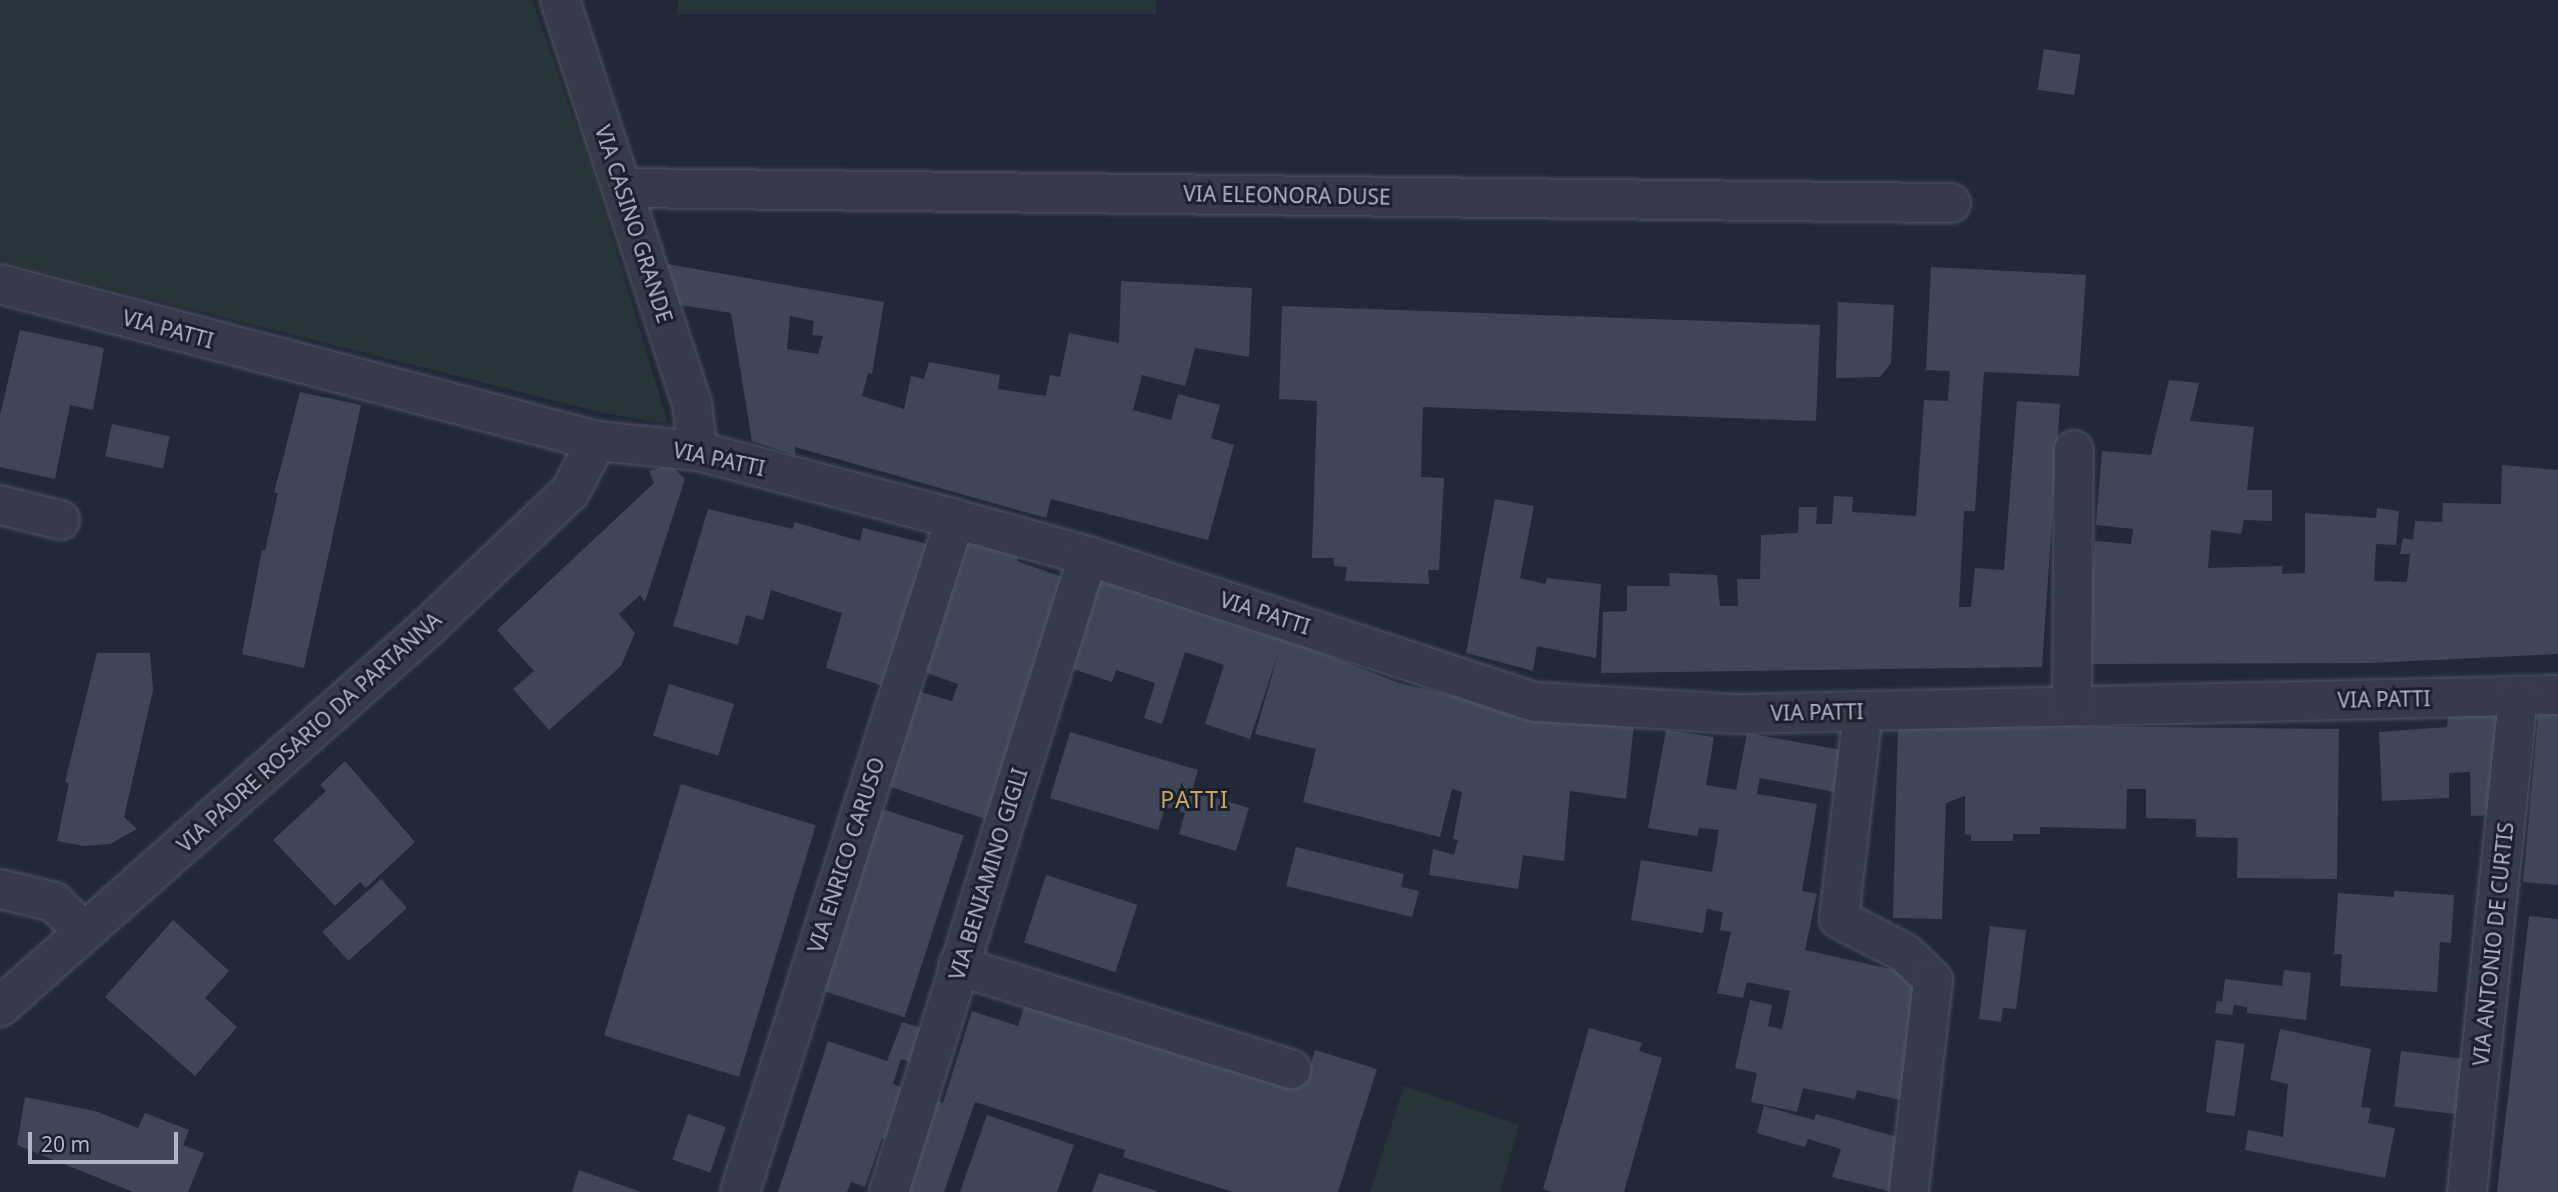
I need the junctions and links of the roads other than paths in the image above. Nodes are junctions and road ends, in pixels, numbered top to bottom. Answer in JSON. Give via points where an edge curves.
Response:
{"nodes":[{"id":1,"x":560,"y":0,"type":"edge"},
{"id":2,"x":623,"y":188,"type":"junction"},
{"id":3,"x":1951,"y":203,"type":"dead end"},
{"id":4,"x":0,"y":284,"type":"edge"},
{"id":5,"x":597,"y":441,"type":"junction"},
{"id":6,"x":2074,"y":450,"type":"dead end"},
{"id":7,"x":698,"y":451,"type":"junction"},
{"id":8,"x":0,"y":505,"type":"edge"},
{"id":9,"x":955,"y":519,"type":"junction"},
{"id":10,"x":60,"y":520,"type":"dead end"},
{"id":11,"x":1088,"y":556,"type":"junction"},
{"id":12,"x":2558,"y":695,"type":"edge"},
{"id":13,"x":2518,"y":696,"type":"junction"},
{"id":14,"x":2072,"y":706,"type":"junction"},
{"id":15,"x":1863,"y":711,"type":"junction"},
{"id":16,"x":0,"y":889,"type":"edge"},
{"id":17,"x":84,"y":932,"type":"junction"},
{"id":18,"x":958,"y":966,"type":"junction"},
{"id":19,"x":0,"y":1007,"type":"edge"},
{"id":20,"x":1291,"y":1069,"type":"dead end"},
{"id":21,"x":740,"y":1192,"type":"edge"},
{"id":22,"x":889,"y":1192,"type":"edge"},
{"id":23,"x":1909,"y":1192,"type":"edge"},
{"id":24,"x":2467,"y":1192,"type":"edge"}],
"edges":[{"from":1,"to":2,"type":"street","name":"VIA CASINO GRANDE"},
{"from":2,"to":3,"type":"street","name":"VIA ELEONORA DUSE"},
{"from":2,"to":7,"type":"street","name":"VIA CASINO GRANDE","via":[[692,404]]},
{"from":4,"to":5,"type":"street","name":"VIA PATTI"},
{"from":5,"to":7,"type":"street","name":"VIA PATTI"},
{"from":5,"to":17,"type":"street","name":"VIA PADRE ROSARIO DA PARTANNA","via":[[570,492],[428,627]]},
{"from":6,"to":14,"type":"street"},
{"from":7,"to":9,"type":"street","name":"VIA PATTI"},
{"from":8,"to":10,"type":"street"},
{"from":9,"to":11,"type":"street","name":"VIA PATTI"},
{"from":9,"to":21,"type":"street","name":"VIA ENRICO CARUSO"},
{"from":11,"to":15,"type":"street","name":"VIA PATTI","via":[[1536,702],[1740,714]]},
{"from":11,"to":18,"type":"street","name":"VIA BENIAMINO GIGLI"},
{"from":12,"to":13,"type":"street","name":"VIA PATTI"},
{"from":13,"to":14,"type":"street","name":"VIA PATTI"},
{"from":13,"to":24,"type":"street","name":"VIA ANTONIO DE CURTIS"},
{"from":14,"to":15,"type":"street","name":"VIA PATTI"},
{"from":15,"to":23,"type":"street","via":[[1839,919],[1905,953],[1933,980]]},
{"from":16,"to":17,"type":"street","via":[[54,902]]},
{"from":17,"to":19,"type":"street","name":"VIA PADRE ROSARIO DA PARTANNA"},
{"from":18,"to":20,"type":"street"},
{"from":18,"to":22,"type":"street","name":"VIA BENIAMINO GIGLI"}]}
